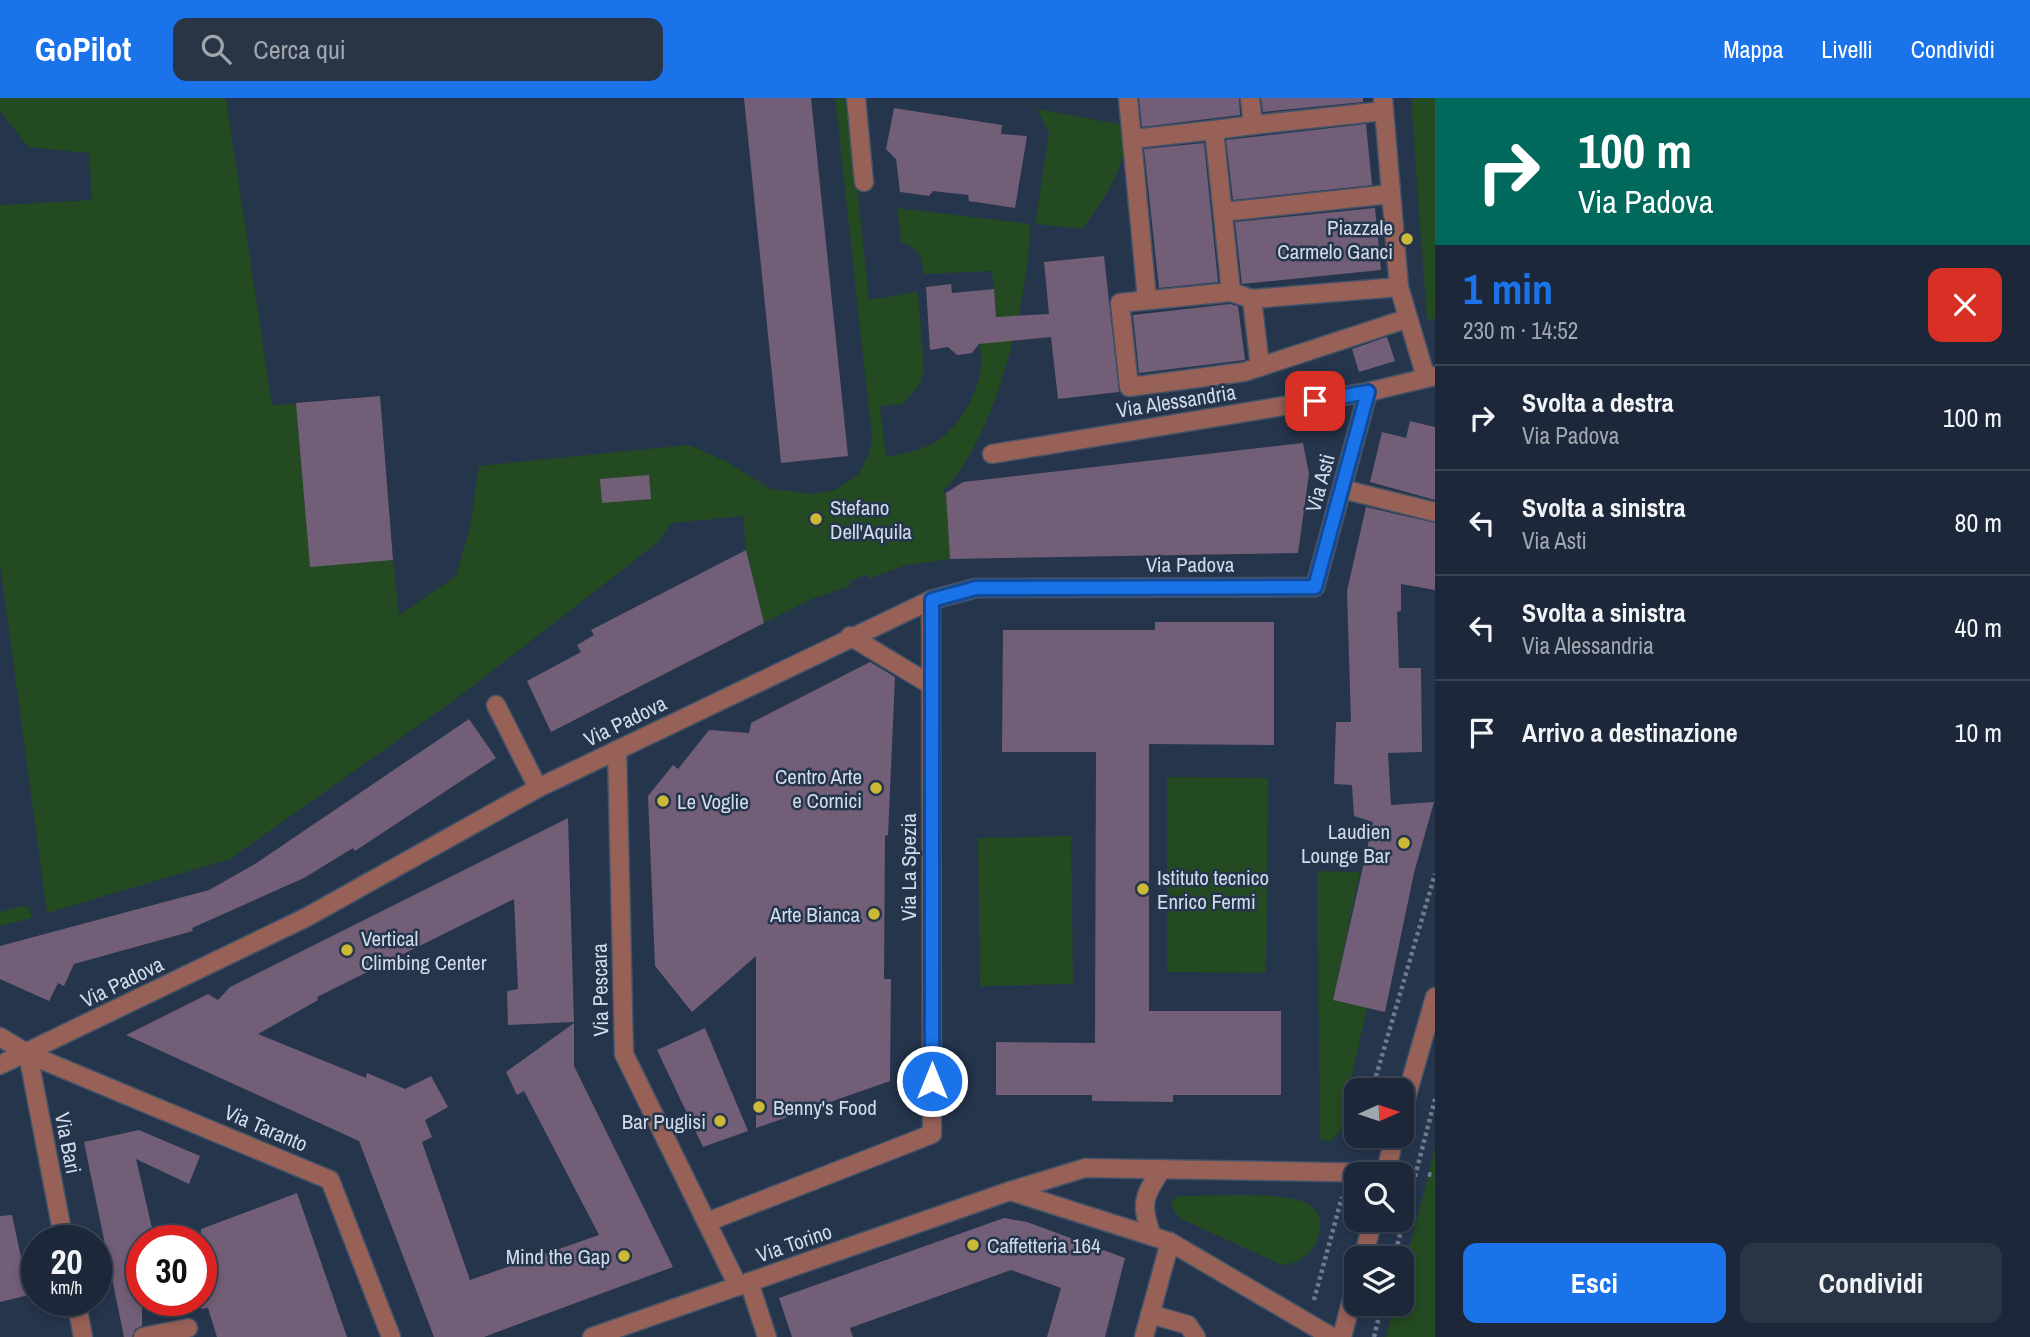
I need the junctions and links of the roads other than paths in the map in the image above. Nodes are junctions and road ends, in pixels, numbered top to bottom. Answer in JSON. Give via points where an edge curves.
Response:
{"nodes":[{"id":1,"x":856,"y":98,"type":"edge"},
{"id":2,"x":1128,"y":98,"type":"edge"},
{"id":3,"x":1250,"y":98,"type":"edge"},
{"id":4,"x":1384,"y":105,"type":"edge"},
{"id":5,"x":1253,"y":125,"type":"junction"},
{"id":6,"x":1214,"y":130,"type":"junction"},
{"id":7,"x":1133,"y":139,"type":"junction"},
{"id":8,"x":864,"y":182,"type":"dead end"},
{"id":9,"x":1391,"y":194,"type":"junction"},
{"id":10,"x":1223,"y":212,"type":"junction"},
{"id":11,"x":1399,"y":287,"type":"junction"},
{"id":12,"x":1231,"y":292,"type":"junction"},
{"id":13,"x":1147,"y":299,"type":"junction"},
{"id":14,"x":1252,"y":299,"type":"junction"},
{"id":15,"x":1406,"y":319,"type":"junction"},
{"id":16,"x":1260,"y":367,"type":"junction"},
{"id":17,"x":1430,"y":377,"type":"edge"},
{"id":18,"x":1368,"y":392,"type":"junction"},
{"id":19,"x":992,"y":454,"type":"dead end"},
{"id":20,"x":1342,"y":489,"type":"junction"},
{"id":21,"x":1435,"y":512,"type":"edge"},
{"id":22,"x":1315,"y":587,"type":"joint"},
{"id":23,"x":932,"y":600,"type":"junction"},
{"id":24,"x":850,"y":636,"type":"junction"},
{"id":25,"x":931,"y":685,"type":"junction"},
{"id":26,"x":496,"y":705,"type":"dead end"},
{"id":27,"x":617,"y":750,"type":"junction"},
{"id":28,"x":538,"y":788,"type":"junction"},
{"id":29,"x":1435,"y":997,"type":"edge"},
{"id":30,"x":0,"y":1038,"type":"edge"},
{"id":31,"x":28,"y":1054,"type":"junction"},
{"id":32,"x":0,"y":1065,"type":"edge"},
{"id":33,"x":1412,"y":1078,"type":"edge"},
{"id":34,"x":1162,"y":1169,"type":"junction"},
{"id":35,"x":1344,"y":1173,"type":"edge"},
{"id":36,"x":1010,"y":1191,"type":"junction"},
{"id":37,"x":707,"y":1222,"type":"junction"},
{"id":38,"x":61,"y":1225,"type":"edge"},
{"id":39,"x":1152,"y":1236,"type":"junction"},
{"id":40,"x":1170,"y":1242,"type":"junction"},
{"id":41,"x":743,"y":1284,"type":"junction"},
{"id":42,"x":1150,"y":1314,"type":"junction"},
{"id":43,"x":79,"y":1316,"type":"edge"},
{"id":44,"x":1347,"y":1316,"type":"edge"},
{"id":45,"x":188,"y":1328,"type":"dead end"},
{"id":46,"x":83,"y":1337,"type":"edge"},
{"id":47,"x":143,"y":1337,"type":"edge"},
{"id":48,"x":391,"y":1337,"type":"edge"},
{"id":49,"x":592,"y":1337,"type":"edge"},
{"id":50,"x":767,"y":1337,"type":"edge"},
{"id":51,"x":1144,"y":1337,"type":"edge"},
{"id":52,"x":1196,"y":1337,"type":"edge"},
{"id":53,"x":1332,"y":1337,"type":"edge"},
{"id":54,"x":1342,"y":1337,"type":"edge"}],
"edges":[{"from":1,"to":8,"type":"street"},
{"from":2,"to":7,"type":"street"},
{"from":3,"to":5,"type":"street"},
{"from":4,"to":5,"type":"street"},
{"from":4,"to":9,"type":"street"},
{"from":5,"to":6,"type":"street"},
{"from":6,"to":7,"type":"street"},
{"from":6,"to":10,"type":"street"},
{"from":7,"to":13,"type":"street"},
{"from":9,"to":10,"type":"street"},
{"from":9,"to":11,"type":"street"},
{"from":10,"to":12,"type":"street"},
{"from":11,"to":14,"type":"street"},
{"from":11,"to":15,"type":"street"},
{"from":12,"to":13,"type":"street"},
{"from":12,"to":14,"type":"street"},
{"from":13,"to":16,"type":"street","via":[[1121,303],[1129,387]]},
{"from":14,"to":16,"type":"street"},
{"from":15,"to":16,"type":"street"},
{"from":15,"to":17,"type":"street"},
{"from":17,"to":18,"type":"street","name":"Via Alessandria"},
{"from":18,"to":19,"type":"street","name":"Via Alessandria"},
{"from":18,"to":20,"type":"street","name":"Via Asti"},
{"from":20,"to":21,"type":"street"},
{"from":20,"to":22,"type":"street","name":"Via Asti"},
{"from":22,"to":23,"type":"street","name":"Via Padova","via":[[976,588]]},
{"from":23,"to":24,"type":"street","name":"Via Padova"},
{"from":23,"to":25,"type":"street","name":"Via La Spezia"},
{"from":24,"to":25,"type":"street"},
{"from":24,"to":27,"type":"street","name":"Via Padova"},
{"from":25,"to":37,"type":"street","name":"Via La Spezia","via":[[932,1133]]},
{"from":26,"to":28,"type":"street"},
{"from":27,"to":28,"type":"street","name":"Via Padova"},
{"from":27,"to":37,"type":"street","name":"Via Pescara","via":[[624,1054]]},
{"from":28,"to":31,"type":"street","name":"Via Padova","via":[[305,918]]},
{"from":29,"to":33,"type":"street"},
{"from":30,"to":31,"type":"street","name":"Via Taranto"},
{"from":31,"to":32,"type":"street","name":"Via Padova"},
{"from":31,"to":38,"type":"street","name":"Via Bari"},
{"from":31,"to":48,"type":"street","name":"Via Taranto","via":[[330,1180]]},
{"from":34,"to":35,"type":"street","name":"Via Torino"},
{"from":34,"to":36,"type":"street","name":"Via Torino","via":[[1085,1168]]},
{"from":34,"to":39,"type":"street","via":[[1144,1200]]},
{"from":36,"to":39,"type":"street"},
{"from":36,"to":41,"type":"street","name":"Via Torino"},
{"from":37,"to":41,"type":"street","name":"Via Pescara"},
{"from":39,"to":40,"type":"street"},
{"from":40,"to":42,"type":"street"},
{"from":40,"to":53,"type":"street"},
{"from":41,"to":49,"type":"street","name":"Via Torino"},
{"from":41,"to":50,"type":"street","name":"Via Pescara"},
{"from":42,"to":51,"type":"street"},
{"from":42,"to":52,"type":"street","via":[[1188,1325]]},
{"from":43,"to":46,"type":"street"},
{"from":44,"to":54,"type":"street"},
{"from":45,"to":47,"type":"street"}]}
